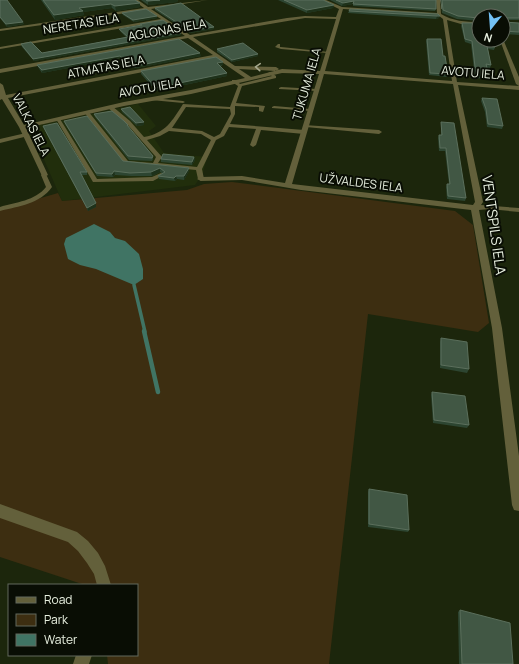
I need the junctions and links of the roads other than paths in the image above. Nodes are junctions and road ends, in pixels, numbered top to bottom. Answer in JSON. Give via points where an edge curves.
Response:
{"nodes":[{"id":1,"x":135,"y":0,"type":"edge"},
{"id":2,"x":206,"y":0,"type":"edge"},
{"id":3,"x":322,"y":0,"type":"edge"},
{"id":4,"x":438,"y":0,"type":"edge"},
{"id":5,"x":341,"y":8,"type":"junction"},
{"id":6,"x":148,"y":9,"type":"junction"},
{"id":7,"x":439,"y":14,"type":"junction"},
{"id":8,"x":337,"y":18,"type":"junction"},
{"id":9,"x":165,"y":20,"type":"junction"},
{"id":10,"x":445,"y":22,"type":"junction"},
{"id":11,"x":467,"y":23,"type":"junction"},
{"id":12,"x":471,"y":23,"type":"edge"},
{"id":13,"x":0,"y":30,"type":"edge"},
{"id":14,"x":189,"y":37,"type":"junction"},
{"id":15,"x":278,"y":44,"type":"dead end"},
{"id":16,"x":0,"y":48,"type":"edge"},
{"id":17,"x":505,"y":48,"type":"edge"},
{"id":18,"x":327,"y":52,"type":"junction"},
{"id":19,"x":217,"y":56,"type":"junction"},
{"id":20,"x":234,"y":68,"type":"junction"},
{"id":21,"x":0,"y":71,"type":"edge"},
{"id":22,"x":282,"y":71,"type":"junction"},
{"id":23,"x":321,"y":72,"type":"junction"},
{"id":24,"x":270,"y":73,"type":"junction"},
{"id":25,"x":249,"y":78,"type":"junction"},
{"id":26,"x":237,"y":83,"type":"junction"},
{"id":27,"x":455,"y":83,"type":"junction"},
{"id":28,"x":519,"y":84,"type":"edge"},
{"id":29,"x":0,"y":85,"type":"edge"},
{"id":30,"x":281,"y":88,"type":"dead end"},
{"id":31,"x":519,"y":88,"type":"edge"},
{"id":32,"x":316,"y":90,"type":"junction"},
{"id":33,"x":187,"y":93,"type":"junction"},
{"id":34,"x":2,"y":98,"type":"edge"},
{"id":35,"x":153,"y":99,"type":"junction"},
{"id":36,"x":184,"y":104,"type":"junction"},
{"id":37,"x":232,"y":106,"type":"junction"},
{"id":38,"x":110,"y":107,"type":"junction"},
{"id":39,"x":274,"y":107,"type":"dead end"},
{"id":40,"x":217,"y":108,"type":"junction"},
{"id":41,"x":262,"y":110,"type":"dead end"},
{"id":42,"x":310,"y":110,"type":"junction"},
{"id":43,"x":86,"y":112,"type":"junction"},
{"id":44,"x":231,"y":116,"type":"junction"},
{"id":45,"x":58,"y":119,"type":"junction"},
{"id":46,"x":227,"y":125,"type":"junction"},
{"id":47,"x":22,"y":127,"type":"junction"},
{"id":48,"x":260,"y":127,"type":"junction"},
{"id":49,"x":168,"y":129,"type":"junction"},
{"id":50,"x":305,"y":129,"type":"junction"},
{"id":51,"x":379,"y":132,"type":"dead end"},
{"id":52,"x":26,"y":135,"type":"junction"},
{"id":53,"x":143,"y":139,"type":"junction"},
{"id":54,"x":214,"y":139,"type":"junction"},
{"id":55,"x":0,"y":141,"type":"edge"},
{"id":56,"x":253,"y":145,"type":"dead end"},
{"id":57,"x":155,"y":164,"type":"junction"},
{"id":58,"x":198,"y":168,"type":"junction"},
{"id":59,"x":44,"y":175,"type":"joint"},
{"id":60,"x":161,"y":175,"type":"edge"},
{"id":61,"x":201,"y":179,"type":"joint"},
{"id":62,"x":288,"y":186,"type":"junction"},
{"id":63,"x":476,"y":208,"type":"junction"},
{"id":64,"x":0,"y":209,"type":"edge"},
{"id":65,"x":519,"y":210,"type":"edge"},
{"id":66,"x":519,"y":505,"type":"edge"},
{"id":67,"x":0,"y":510,"type":"edge"},
{"id":68,"x":104,"y":584,"type":"edge"}],
"edges":[{"from":1,"to":6,"type":"street"},
{"from":2,"to":6,"type":"street"},
{"from":3,"to":5,"type":"street"},
{"from":4,"to":7,"type":"street"},
{"from":5,"to":7,"type":"street"},
{"from":5,"to":8,"type":"street","name":"TUKUMA IELA"},
{"from":6,"to":9,"type":"street"},
{"from":6,"to":13,"type":"street"},
{"from":7,"to":10,"type":"street"},
{"from":8,"to":14,"type":"street","name":"AGLONAS IELA","via":[[287,19]]},
{"from":8,"to":18,"type":"street","name":"TUKUMA IELA"},
{"from":9,"to":14,"type":"street"},
{"from":9,"to":16,"type":"street","name":"NERETAS IELA"},
{"from":10,"to":11,"type":"street"},
{"from":10,"to":11,"type":"street"},
{"from":10,"to":27,"type":"street","name":"VENTSPILS IELA"},
{"from":11,"to":12,"type":"street"},
{"from":14,"to":19,"type":"street"},
{"from":14,"to":21,"type":"street","name":"AGLONAS IELA"},
{"from":15,"to":18,"type":"lane","via":[[277,47],[281,48]]},
{"from":17,"to":28,"type":"street"},
{"from":18,"to":23,"type":"street","name":"TUKUMA IELA"},
{"from":19,"to":20,"type":"street"},
{"from":19,"to":34,"type":"street","name":"ATMATAS IELA"},
{"from":22,"to":20,"type":"street","name":"AVOTU IELA","one_way":true,"via":[[273,68]]},
{"from":20,"to":25,"type":"street"},
{"from":22,"to":23,"type":"street","name":"AVOTU IELA"},
{"from":22,"to":24,"type":"street","name":"AVOTU IELA"},
{"from":23,"to":27,"type":"street","name":"AVOTU IELA"},
{"from":23,"to":32,"type":"street","name":"TUKUMA IELA"},
{"from":24,"to":25,"type":"street","name":"AVOTU IELA"},
{"from":24,"to":26,"type":"lane","via":[[275,77]]},
{"from":25,"to":26,"type":"street","name":"AVOTU IELA"},
{"from":26,"to":33,"type":"street","name":"AVOTU IELA"},
{"from":26,"to":37,"type":"lane","via":[[240,86]]},
{"from":27,"to":31,"type":"street","name":"AVOTU IELA"},
{"from":27,"to":63,"type":"street","name":"VENTSPILS IELA","via":[[480,202]]},
{"from":29,"to":34,"type":"street","name":"VALKAS IELA"},
{"from":30,"to":32,"type":"lane"},
{"from":32,"to":42,"type":"street","name":"TUKUMA IELA"},
{"from":33,"to":35,"type":"street","name":"AVOTU IELA"},
{"from":33,"to":36,"type":"lane","via":[[182,98]]},
{"from":34,"to":47,"type":"street","name":"VALKAS IELA"},
{"from":35,"to":36,"type":"lane"},
{"from":35,"to":38,"type":"street","name":"AVOTU IELA"},
{"from":36,"to":40,"type":"lane"},
{"from":36,"to":49,"type":"lane"},
{"from":37,"to":40,"type":"lane"},
{"from":37,"to":41,"type":"lane","via":[[260,106],[263,107]]},
{"from":37,"to":44,"type":"lane"},
{"from":38,"to":43,"type":"street","name":"AVOTU IELA"},
{"from":38,"to":53,"type":"lane"},
{"from":39,"to":42,"type":"lane"},
{"from":40,"to":44,"type":"lane"},
{"from":42,"to":50,"type":"street","name":"TUKUMA IELA"},
{"from":43,"to":45,"type":"street","name":"AVOTU IELA"},
{"from":43,"to":57,"type":"lane","via":[[126,162]]},
{"from":44,"to":46,"type":"lane"},
{"from":45,"to":47,"type":"street","name":"AVOTU IELA"},
{"from":45,"to":60,"type":"lane","via":[[94,181],[153,179]]},
{"from":46,"to":48,"type":"lane"},
{"from":46,"to":54,"type":"lane","via":[[222,135]]},
{"from":47,"to":52,"type":"street","name":"VALKAS IELA"},
{"from":48,"to":50,"type":"lane"},
{"from":48,"to":56,"type":"lane"},
{"from":49,"to":53,"type":"lane","via":[[161,135]]},
{"from":49,"to":54,"type":"lane","via":[[202,133]]},
{"from":50,"to":51,"type":"lane"},
{"from":50,"to":62,"type":"street","name":"TUKUMA IELA"},
{"from":52,"to":55,"type":"lane"},
{"from":52,"to":59,"type":"street","name":"VALKAS IELA"},
{"from":53,"to":57,"type":"lane","via":[[159,157]]},
{"from":54,"to":58,"type":"lane"},
{"from":57,"to":58,"type":"lane"},
{"from":58,"to":61,"type":"lane"},
{"from":59,"to":64,"type":"lane","via":[[49,187],[44,194]]},
{"from":61,"to":62,"type":"street","name":"UŽVALDES IELA","via":[[242,178]]},
{"from":62,"to":63,"type":"street","name":"UŽVALDES IELA"},
{"from":63,"to":65,"type":"street","name":"UŽVALDES IELA"},
{"from":63,"to":66,"type":"street","name":"VENTSPILS IELA","via":[[497,328]]},
{"from":67,"to":68,"type":"street","via":[[80,542],[94,560]]}]}
